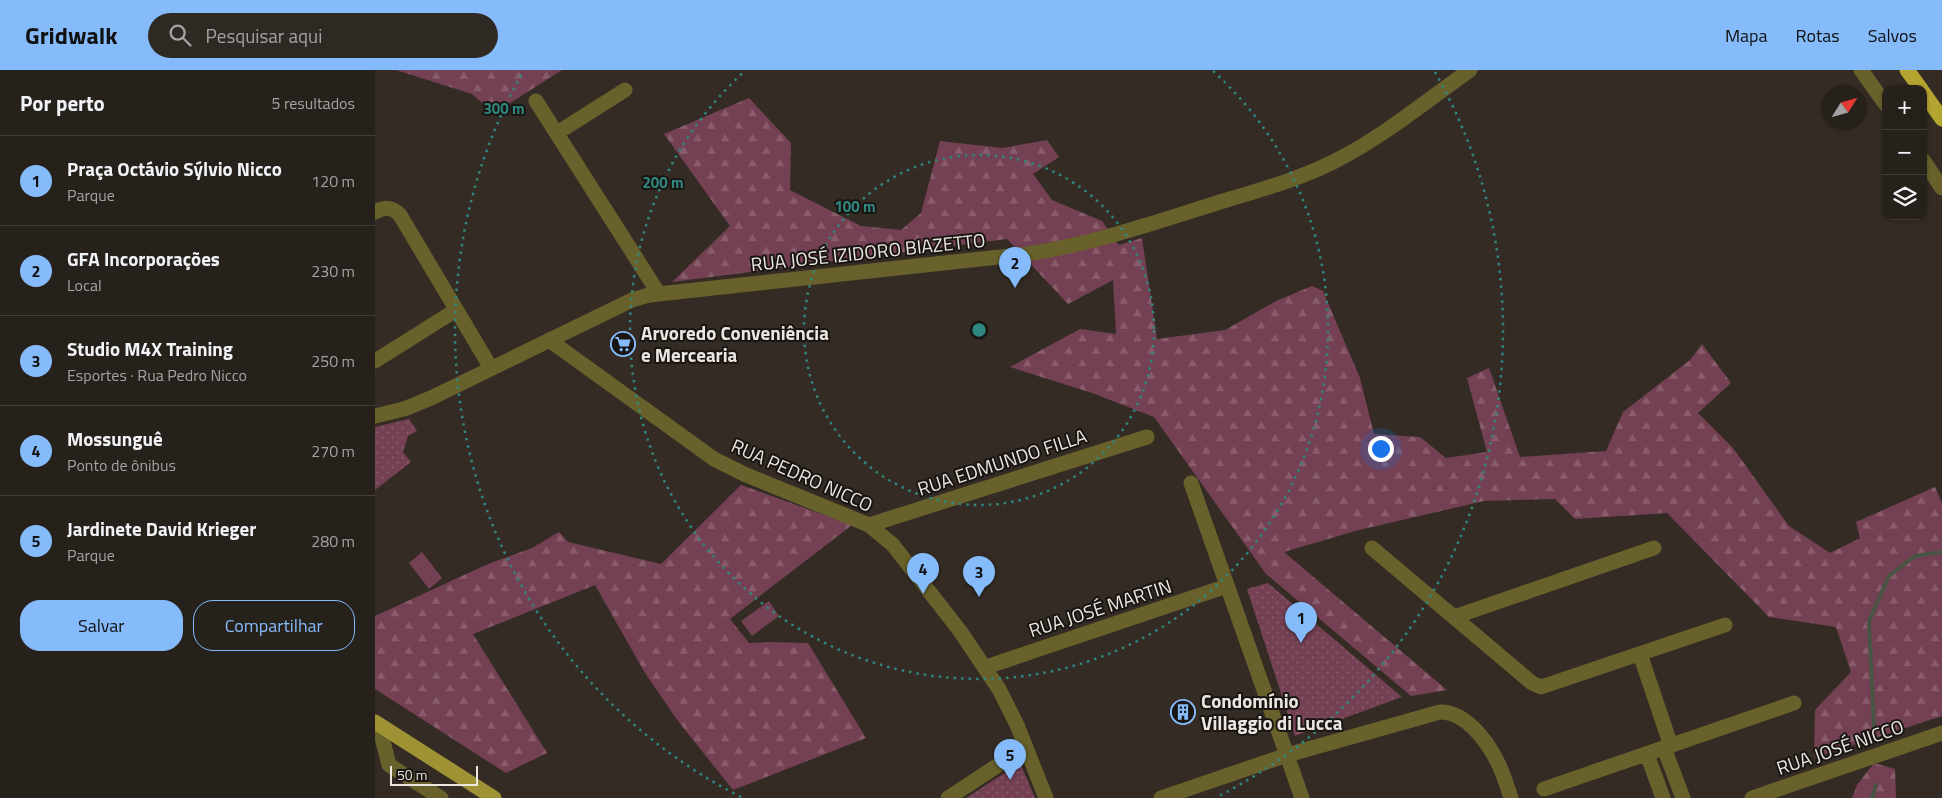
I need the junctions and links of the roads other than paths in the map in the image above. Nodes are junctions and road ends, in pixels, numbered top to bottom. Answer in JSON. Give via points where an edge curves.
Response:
{"nodes":[{"id":1,"x":1470,"y":70,"type":"edge"},
{"id":2,"x":1861,"y":70,"type":"edge"},
{"id":3,"x":1907,"y":70,"type":"edge"},
{"id":4,"x":1918,"y":85,"type":"edge"},
{"id":5,"x":625,"y":90,"type":"dead end"},
{"id":6,"x":1927,"y":98,"type":"edge"},
{"id":7,"x":1882,"y":99,"type":"edge"},
{"id":8,"x":537,"y":101,"type":"dead end"},
{"id":9,"x":1942,"y":119,"type":"edge"},
{"id":10,"x":557,"y":133,"type":"junction"},
{"id":11,"x":1927,"y":166,"type":"edge"},
{"id":12,"x":1942,"y":188,"type":"edge"},
{"id":13,"x":382,"y":210,"type":"edge"},
{"id":14,"x":659,"y":294,"type":"junction"},
{"id":15,"x":456,"y":310,"type":"junction"},
{"id":16,"x":549,"y":340,"type":"junction"},
{"id":17,"x":375,"y":361,"type":"edge"},
{"id":18,"x":491,"y":368,"type":"junction"},
{"id":19,"x":375,"y":416,"type":"edge"},
{"id":20,"x":1147,"y":436,"type":"dead end"},
{"id":21,"x":1191,"y":484,"type":"dead end"},
{"id":22,"x":869,"y":525,"type":"junction"},
{"id":23,"x":1372,"y":548,"type":"dead end"},
{"id":24,"x":1654,"y":548,"type":"dead end"},
{"id":25,"x":1227,"y":586,"type":"junction"},
{"id":26,"x":1454,"y":617,"type":"junction"},
{"id":27,"x":1725,"y":625,"type":"dead end"},
{"id":28,"x":1640,"y":654,"type":"junction"},
{"id":29,"x":986,"y":667,"type":"junction"},
{"id":30,"x":1794,"y":704,"type":"dead end"},
{"id":31,"x":377,"y":724,"type":"edge"},
{"id":32,"x":1942,"y":733,"type":"edge"},
{"id":33,"x":1026,"y":746,"type":"junction"},
{"id":34,"x":1668,"y":747,"type":"junction"},
{"id":35,"x":1647,"y":754,"type":"junction"},
{"id":36,"x":1287,"y":755,"type":"junction"},
{"id":37,"x":1544,"y":790,"type":"dead end"},
{"id":38,"x":441,"y":798,"type":"edge"},
{"id":39,"x":494,"y":798,"type":"edge"},
{"id":40,"x":947,"y":798,"type":"edge"},
{"id":41,"x":1046,"y":798,"type":"edge"},
{"id":42,"x":1161,"y":798,"type":"edge"},
{"id":43,"x":1302,"y":798,"type":"edge"},
{"id":44,"x":1511,"y":798,"type":"edge"},
{"id":45,"x":1663,"y":798,"type":"edge"},
{"id":46,"x":1683,"y":798,"type":"edge"},
{"id":47,"x":1752,"y":798,"type":"edge"}],
"edges":[{"from":1,"to":14,"type":"street","name":"RUA JOSÉ IZIDORO BIAZETTO","via":[[1368,142],[1333,162],[1260,190],[1085,243],[1001,258]]},
{"from":2,"to":7,"type":"street"},
{"from":3,"to":4,"type":"highway"},
{"from":5,"to":10,"type":"street"},
{"from":6,"to":9,"type":"highway"},
{"from":8,"to":10,"type":"street"},
{"from":10,"to":14,"type":"street"},
{"from":11,"to":12,"type":"street"},
{"from":13,"to":15,"type":"street","via":[[400,215]]},
{"from":14,"to":16,"type":"street","name":"RUA JOSÉ IZIDORO BIAZETTO","via":[[633,300]]},
{"from":15,"to":17,"type":"street"},
{"from":15,"to":18,"type":"street"},
{"from":16,"to":18,"type":"street","name":"RUA JOSÉ IZIDORO BIAZETTO"},
{"from":16,"to":22,"type":"street","name":"RUA PEDRO NICCO","via":[[714,458],[744,474]]},
{"from":18,"to":19,"type":"street","name":"RUA JOSÉ IZIDORO BIAZETTO","via":[[404,409]]},
{"from":20,"to":22,"type":"street","name":"RUA EDMUNDO FILLA"},
{"from":21,"to":25,"type":"street"},
{"from":22,"to":29,"type":"street","name":"RUA PEDRO NICCO","via":[[905,558]]},
{"from":23,"to":26,"type":"street"},
{"from":24,"to":26,"type":"street"},
{"from":25,"to":29,"type":"street","name":"RUA JOSÉ MARTIN"},
{"from":25,"to":36,"type":"street"},
{"from":26,"to":28,"type":"street","via":[[1531,683],[1541,687]]},
{"from":27,"to":28,"type":"street"},
{"from":28,"to":34,"type":"street"},
{"from":29,"to":33,"type":"street","name":"RUA PEDRO NICCO"},
{"from":30,"to":34,"type":"street"},
{"from":31,"to":38,"type":"street","via":[[389,765]]},
{"from":31,"to":39,"type":"main road"},
{"from":32,"to":47,"type":"street","name":"RUA JOSÉ NICCO"},
{"from":33,"to":40,"type":"street"},
{"from":33,"to":41,"type":"street","name":"RUA PEDRO NICCO"},
{"from":34,"to":35,"type":"street"},
{"from":34,"to":46,"type":"street"},
{"from":35,"to":37,"type":"street"},
{"from":35,"to":45,"type":"street"},
{"from":36,"to":42,"type":"street"},
{"from":36,"to":43,"type":"street"},
{"from":36,"to":44,"type":"street","via":[[1447,712],[1463,720],[1481,737],[1497,761]]}]}
